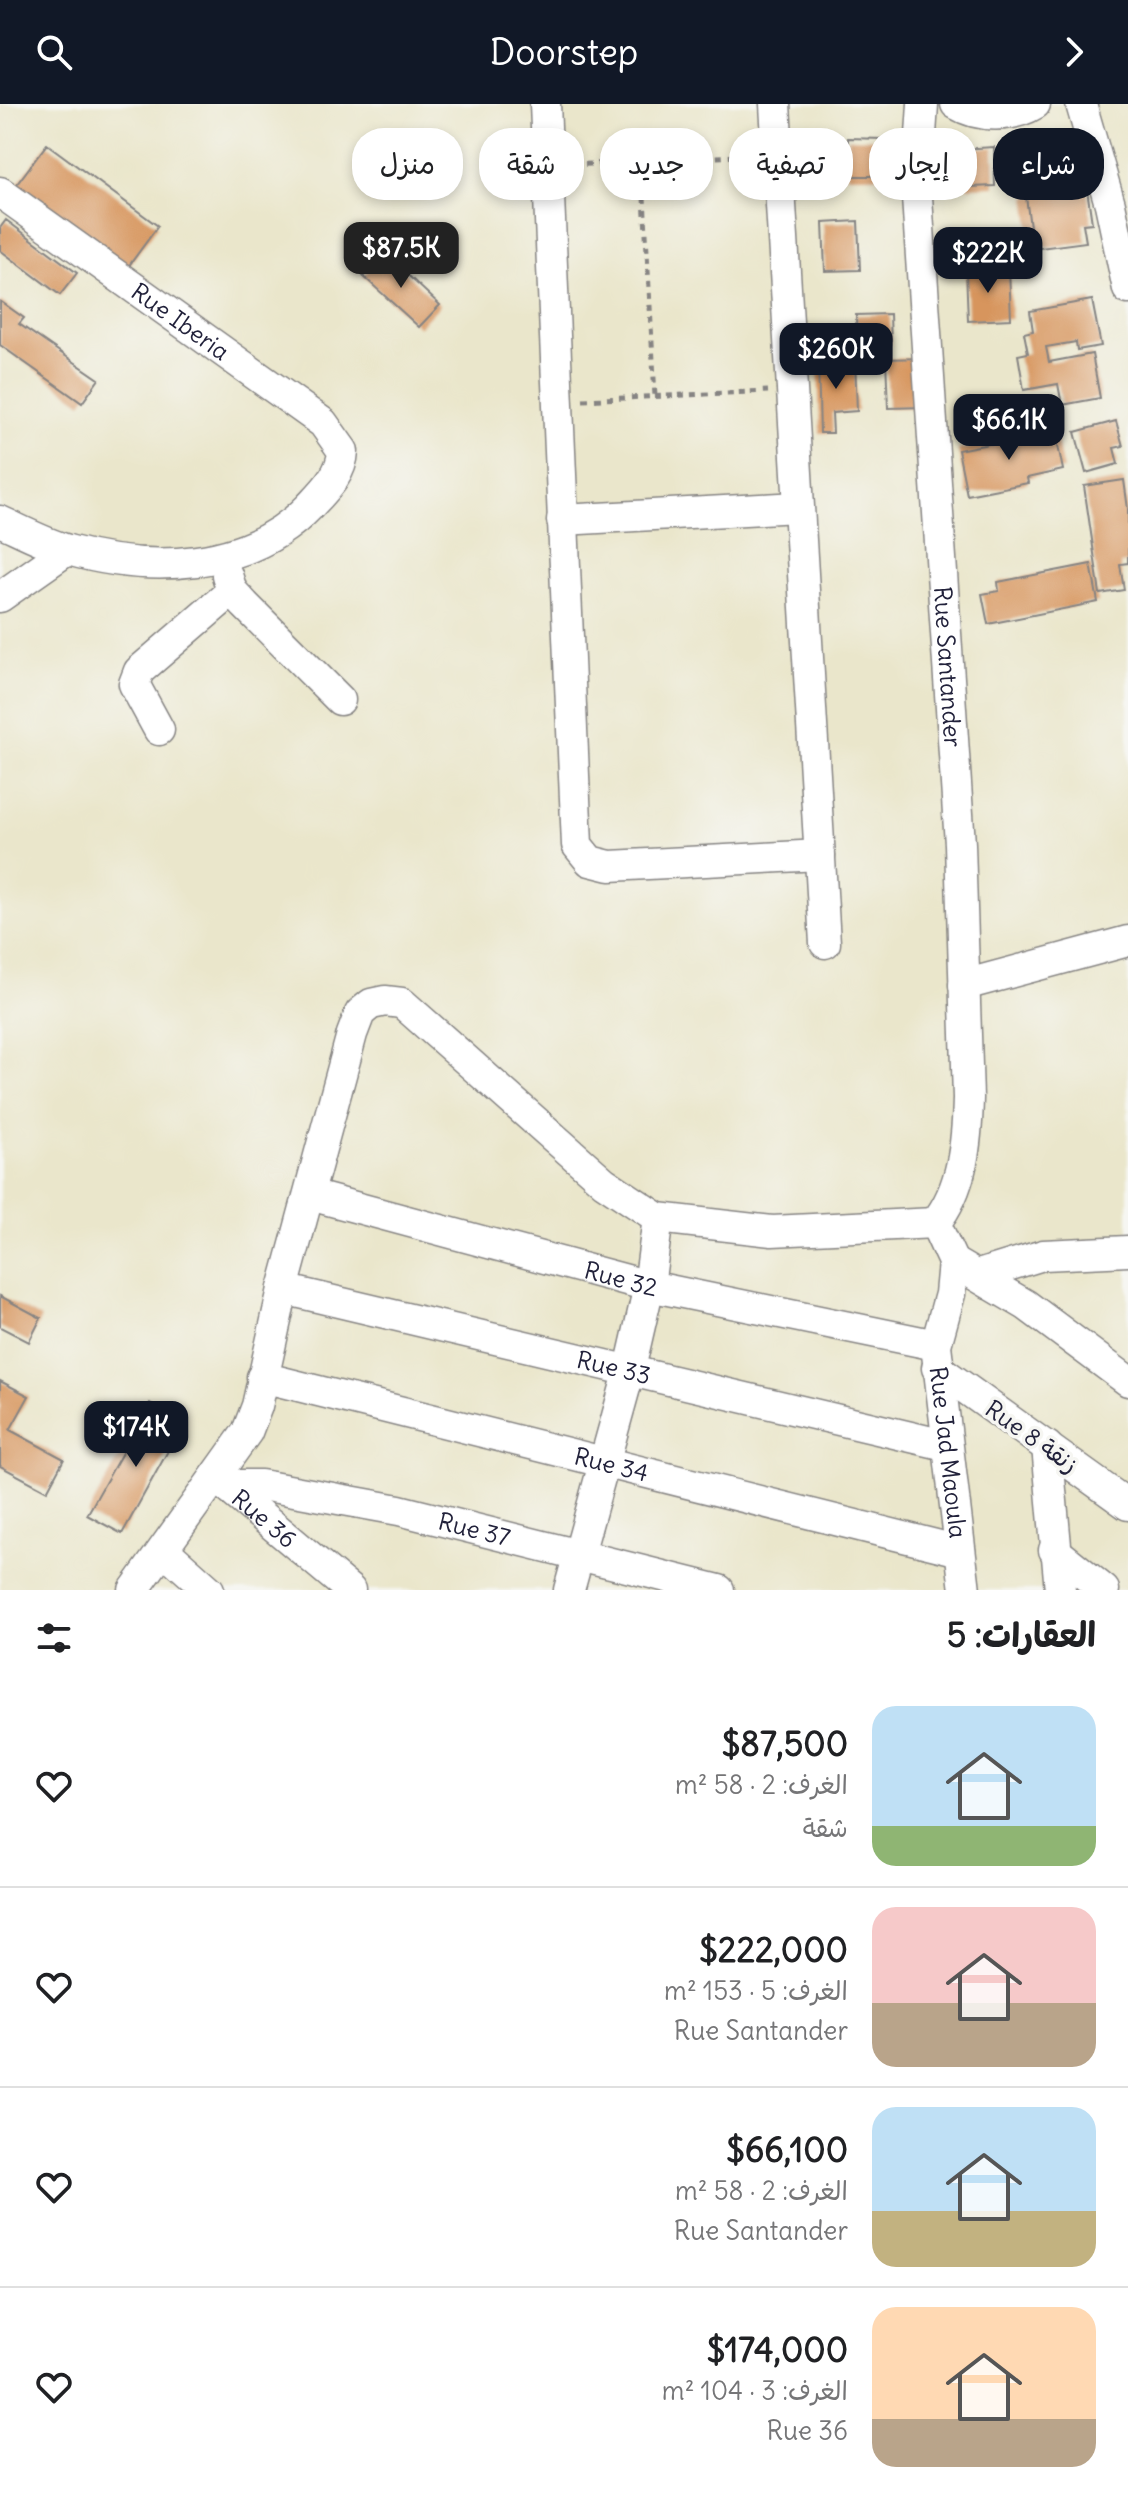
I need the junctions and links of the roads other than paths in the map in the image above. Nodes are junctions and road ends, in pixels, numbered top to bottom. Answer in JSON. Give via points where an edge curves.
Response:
{"nodes":[{"id":1,"x":545,"y":104,"type":"edge"},
{"id":2,"x":775,"y":104,"type":"edge"},
{"id":3,"x":923,"y":104,"type":"edge"},
{"id":4,"x":956,"y":104,"type":"edge"},
{"id":5,"x":1035,"y":104,"type":"edge"},
{"id":6,"x":1081,"y":104,"type":"edge"},
{"id":7,"x":0,"y":192,"type":"edge"},
{"id":8,"x":1128,"y":289,"type":"edge"},
{"id":9,"x":798,"y":507,"type":"junction"},
{"id":10,"x":562,"y":520,"type":"junction"},
{"id":11,"x":0,"y":521,"type":"edge"},
{"id":12,"x":67,"y":550,"type":"junction"},
{"id":13,"x":220,"y":558,"type":"junction"},
{"id":14,"x":232,"y":591,"type":"junction"},
{"id":15,"x":0,"y":597,"type":"edge"},
{"id":16,"x":340,"y":700,"type":"dead end"},
{"id":17,"x":159,"y":730,"type":"dead end"},
{"id":18,"x":820,"y":855,"type":"junction"},
{"id":19,"x":1128,"y":941,"type":"edge"},
{"id":20,"x":825,"y":943,"type":"dead end"},
{"id":21,"x":964,"y":985,"type":"junction"},
{"id":22,"x":310,"y":1195,"type":"junction"},
{"id":23,"x":658,"y":1218,"type":"junction"},
{"id":24,"x":935,"y":1223,"type":"junction"},
{"id":25,"x":1128,"y":1251,"type":"edge"},
{"id":26,"x":966,"y":1269,"type":"junction"},
{"id":27,"x":649,"y":1286,"type":"junction"},
{"id":28,"x":283,"y":1289,"type":"junction"},
{"id":29,"x":936,"y":1357,"type":"junction"},
{"id":30,"x":629,"y":1373,"type":"junction"},
{"id":31,"x":262,"y":1377,"type":"junction"},
{"id":32,"x":1128,"y":1381,"type":"edge"},
{"id":33,"x":945,"y":1445,"type":"junction"},
{"id":34,"x":1047,"y":1446,"type":"junction"},
{"id":35,"x":604,"y":1464,"type":"junction"},
{"id":36,"x":221,"y":1481,"type":"junction"},
{"id":37,"x":1128,"y":1505,"type":"edge"},
{"id":38,"x":164,"y":1550,"type":"junction"},
{"id":39,"x":1054,"y":1550,"type":"junction"},
{"id":40,"x":960,"y":1551,"type":"junction"},
{"id":41,"x":580,"y":1558,"type":"junction"},
{"id":42,"x":134,"y":1590,"type":"edge"},
{"id":43,"x":209,"y":1590,"type":"edge"},
{"id":44,"x":350,"y":1590,"type":"edge"},
{"id":45,"x":569,"y":1590,"type":"edge"},
{"id":46,"x":719,"y":1590,"type":"edge"},
{"id":47,"x":965,"y":1590,"type":"edge"},
{"id":48,"x":1060,"y":1590,"type":"edge"},
{"id":49,"x":1104,"y":1590,"type":"edge"}],
"edges":[{"from":1,"to":10,"type":"street"},
{"from":2,"to":9,"type":"street"},
{"from":3,"to":21,"type":"street","name":"Rue Santander","via":[[917,197],[960,844]]},
{"from":4,"to":5,"type":"street","via":[[986,115],[1009,114]]},
{"from":6,"to":8,"type":"street"},
{"from":7,"to":13,"type":"street","name":"Rue Iberia","via":[[323,423],[343,451],[337,474],[296,520],[271,539]]},
{"from":9,"to":10,"type":"street"},
{"from":9,"to":18,"type":"street"},
{"from":10,"to":18,"type":"street","via":[[575,834],[582,853],[610,866]]},
{"from":11,"to":12,"type":"street"},
{"from":12,"to":13,"type":"street","via":[[146,564]]},
{"from":12,"to":15,"type":"street"},
{"from":13,"to":14,"type":"street"},
{"from":14,"to":16,"type":"street"},
{"from":14,"to":17,"type":"street","via":[[139,671],[134,684]]},
{"from":18,"to":20,"type":"street"},
{"from":19,"to":21,"type":"street"},
{"from":21,"to":24,"type":"street","name":"Rue Santander","via":[[967,1131],[951,1196]]},
{"from":22,"to":23,"type":"street","via":[[360,1013],[385,1001],[402,1003],[604,1182]]},
{"from":22,"to":27,"type":"street","name":"Rue 32"},
{"from":22,"to":28,"type":"street"},
{"from":23,"to":24,"type":"street","via":[[772,1231]]},
{"from":23,"to":27,"type":"street"},
{"from":24,"to":26,"type":"street"},
{"from":25,"to":26,"type":"street","via":[[1043,1255]]},
{"from":26,"to":29,"type":"street","name":"Rue Jad Maoula","via":[[950,1294]]},
{"from":26,"to":32,"type":"street"},
{"from":27,"to":29,"type":"street","name":"Rue 32"},
{"from":27,"to":30,"type":"street"},
{"from":28,"to":30,"type":"street","name":"Rue 33"},
{"from":28,"to":31,"type":"street"},
{"from":29,"to":33,"type":"street","name":"Rue Jad Maoula"},
{"from":29,"to":34,"type":"street","name":"Rue 8 زنقة"},
{"from":30,"to":33,"type":"street","name":"Rue 33"},
{"from":30,"to":35,"type":"street"},
{"from":31,"to":35,"type":"street","name":"Rue 34"},
{"from":31,"to":36,"type":"street","via":[[247,1432]]},
{"from":33,"to":40,"type":"street","name":"Rue Jad Maoula"},
{"from":34,"to":37,"type":"street","name":"Rue 8 زنقة"},
{"from":34,"to":39,"type":"street"},
{"from":35,"to":40,"type":"street","name":"Rue 34"},
{"from":35,"to":41,"type":"street"},
{"from":36,"to":38,"type":"street"},
{"from":36,"to":41,"type":"street","name":"Rue 37","via":[[399,1510]]},
{"from":36,"to":44,"type":"street","name":"Rue 36"},
{"from":38,"to":42,"type":"street"},
{"from":38,"to":43,"type":"street"},
{"from":39,"to":48,"type":"street"},
{"from":39,"to":49,"type":"street"},
{"from":40,"to":47,"type":"street","name":"Rue Jad Maoula"},
{"from":41,"to":45,"type":"street"},
{"from":41,"to":46,"type":"street","name":"Rue 37"}]}
